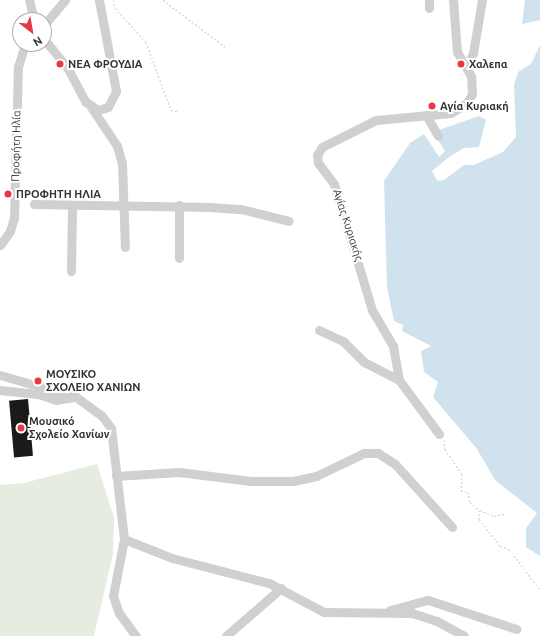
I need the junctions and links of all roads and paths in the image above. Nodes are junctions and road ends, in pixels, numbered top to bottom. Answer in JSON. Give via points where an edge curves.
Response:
{"nodes":[{"id":1,"x":29,"y":0,"type":"edge"},
{"id":2,"x":65,"y":0,"type":"edge"},
{"id":3,"x":99,"y":0,"type":"edge"},
{"id":4,"x":113,"y":0,"type":"edge"},
{"id":5,"x":163,"y":0,"type":"edge"},
{"id":6,"x":453,"y":0,"type":"edge"},
{"id":7,"x":482,"y":0,"type":"edge"},
{"id":8,"x":32,"y":12,"type":"edge"},
{"id":9,"x":52,"y":15,"type":"edge"},
{"id":10,"x":227,"y":48,"type":"dead end"},
{"id":11,"x":52,"y":49,"type":"edge"},
{"id":12,"x":23,"y":52,"type":"edge"},
{"id":13,"x":467,"y":67,"type":"junction"},
{"id":14,"x":91,"y":107,"type":"junction"},
{"id":15,"x":177,"y":111,"type":"dead end"},
{"id":16,"x":426,"y":115,"type":"junction"},
{"id":17,"x":438,"y":136,"type":"dead end"},
{"id":18,"x":34,"y":204,"type":"dead end"},
{"id":19,"x":123,"y":205,"type":"junction"},
{"id":20,"x":179,"y":205,"type":"junction"},
{"id":21,"x":72,"y":206,"type":"junction"},
{"id":22,"x":289,"y":221,"type":"dead end"},
{"id":23,"x":0,"y":244,"type":"edge"},
{"id":24,"x":125,"y":247,"type":"dead end"},
{"id":25,"x":179,"y":258,"type":"dead end"},
{"id":26,"x":71,"y":271,"type":"dead end"},
{"id":27,"x":319,"y":330,"type":"dead end"},
{"id":28,"x":0,"y":375,"type":"edge"},
{"id":29,"x":399,"y":380,"type":"junction"},
{"id":30,"x":0,"y":390,"type":"edge"},
{"id":31,"x":76,"y":397,"type":"junction"},
{"id":32,"x":439,"y":434,"type":"joint"},
{"id":33,"x":116,"y":476,"type":"junction"},
{"id":34,"x":479,"y":510,"type":"junction"},
{"id":35,"x":505,"y":514,"type":"dead end"},
{"id":36,"x":452,"y":527,"type":"dead end"},
{"id":37,"x":124,"y":539,"type":"junction"},
{"id":38,"x":281,"y":588,"type":"junction"},
{"id":39,"x":540,"y":590,"type":"edge"},
{"id":40,"x":379,"y":614,"type":"junction"},
{"id":41,"x":516,"y":629,"type":"dead end"},
{"id":42,"x":136,"y":636,"type":"edge"},
{"id":43,"x":226,"y":636,"type":"edge"},
{"id":44,"x":464,"y":636,"type":"edge"}],
"edges":[{"from":1,"to":8,"type":"street"},
{"from":2,"to":9,"type":"street"},
{"from":3,"to":14,"type":"street","via":[[116,92],[108,107],[102,110]]},
{"from":4,"to":15,"type":"path","via":[[115,8],[146,42],[171,110]]},
{"from":5,"to":10,"type":"path"},
{"from":6,"to":13,"type":"street","name":"Αγίας Κυριακής","via":[[457,52]]},
{"from":7,"to":13,"type":"street","via":[[473,53]]},
{"from":11,"to":14,"type":"street","via":[[67,67]]},
{"from":12,"to":23,"type":"street","name":"Προφήτη Ηλία","via":[[18,67],[14,218],[10,231]]},
{"from":13,"to":16,"type":"street","name":"Αγίας Κυριακής","via":[[473,87],[467,103],[451,113]]},
{"from":14,"to":19,"type":"street","via":[[120,155]]},
{"from":16,"to":17,"type":"street"},
{"from":16,"to":29,"type":"street","name":"Αγίας Κυριακής","via":[[376,120],[322,147],[317,155],[318,164],[334,184],[372,310],[393,346]]},
{"from":18,"to":21,"type":"street"},
{"from":19,"to":20,"type":"street"},
{"from":19,"to":21,"type":"street"},
{"from":19,"to":24,"type":"street"},
{"from":20,"to":22,"type":"street","via":[[241,209]]},
{"from":20,"to":25,"type":"street"},
{"from":21,"to":26,"type":"street"},
{"from":27,"to":29,"type":"street","via":[[346,344],[364,362]]},
{"from":28,"to":31,"type":"street"},
{"from":29,"to":32,"type":"street","name":"Αγίας Κυριακής"},
{"from":30,"to":31,"type":"street","via":[[56,400]]},
{"from":31,"to":33,"type":"street","via":[[102,416],[111,428],[116,442]]},
{"from":32,"to":34,"type":"path","via":[[462,474],[461,491],[468,492],[470,502]]},
{"from":33,"to":36,"type":"street","via":[[179,472],[250,482],[293,481],[316,476],[364,453],[378,453],[395,464]]},
{"from":33,"to":37,"type":"street"},
{"from":34,"to":35,"type":"path","via":[[494,516]]},
{"from":34,"to":39,"type":"path","via":[[479,519],[500,546],[509,549]]},
{"from":37,"to":38,"type":"street","via":[[172,558]]},
{"from":37,"to":42,"type":"street","via":[[113,596],[119,613]]},
{"from":38,"to":40,"type":"street","via":[[324,612]]},
{"from":38,"to":43,"type":"street"},
{"from":40,"to":41,"type":"street","via":[[428,600]]},
{"from":40,"to":44,"type":"street","via":[[418,614]]}]}
